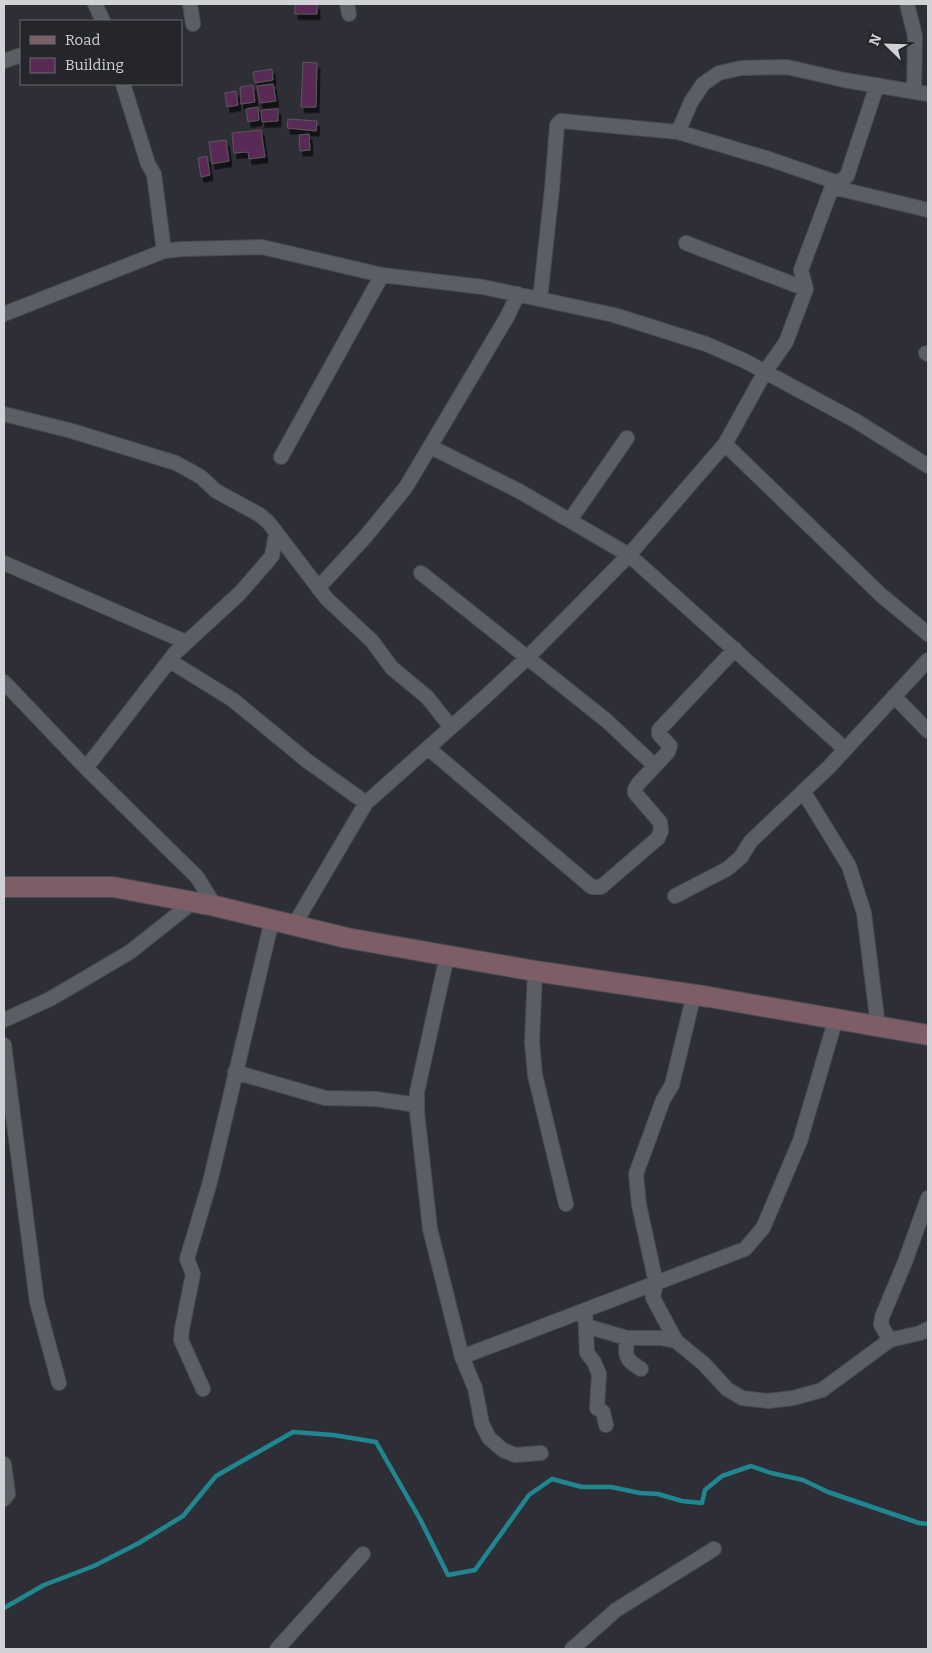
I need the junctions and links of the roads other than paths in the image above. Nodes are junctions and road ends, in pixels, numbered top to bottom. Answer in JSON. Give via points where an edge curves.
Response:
{"nodes":[{"id":1,"x":95,"y":4,"type":"edge"},
{"id":2,"x":190,"y":4,"type":"edge"},
{"id":3,"x":907,"y":4,"type":"edge"},
{"id":4,"x":103,"y":20,"type":"edge"},
{"id":5,"x":193,"y":24,"type":"dead end"},
{"id":6,"x":20,"y":55,"type":"edge"},
{"id":7,"x":4,"y":61,"type":"edge"},
{"id":8,"x":123,"y":85,"type":"edge"},
{"id":9,"x":877,"y":85,"type":"junction"},
{"id":10,"x":914,"y":92,"type":"junction"},
{"id":11,"x":928,"y":94,"type":"edge"},
{"id":12,"x":678,"y":132,"type":"junction"},
{"id":13,"x":834,"y":185,"type":"junction"},
{"id":14,"x":928,"y":210,"type":"edge"},
{"id":15,"x":686,"y":243,"type":"dead end"},
{"id":16,"x":164,"y":252,"type":"junction"},
{"id":17,"x":382,"y":275,"type":"junction"},
{"id":18,"x":806,"y":289,"type":"junction"},
{"id":19,"x":518,"y":294,"type":"junction"},
{"id":20,"x":540,"y":299,"type":"junction"},
{"id":21,"x":4,"y":314,"type":"edge"},
{"id":22,"x":765,"y":372,"type":"junction"},
{"id":23,"x":4,"y":414,"type":"edge"},
{"id":24,"x":626,"y":438,"type":"dead end"},
{"id":25,"x":725,"y":444,"type":"junction"},
{"id":26,"x":431,"y":447,"type":"junction"},
{"id":27,"x":280,"y":457,"type":"dead end"},
{"id":28,"x":928,"y":466,"type":"edge"},
{"id":29,"x":570,"y":520,"type":"junction"},
{"id":30,"x":276,"y":534,"type":"junction"},
{"id":31,"x":629,"y":555,"type":"junction"},
{"id":32,"x":4,"y":563,"type":"edge"},
{"id":33,"x":422,"y":573,"type":"dead end"},
{"id":34,"x":318,"y":588,"type":"junction"},
{"id":35,"x":928,"y":634,"type":"edge"},
{"id":36,"x":186,"y":642,"type":"junction"},
{"id":37,"x":735,"y":650,"type":"junction"},
{"id":38,"x":527,"y":658,"type":"junction"},
{"id":39,"x":170,"y":660,"type":"junction"},
{"id":40,"x":928,"y":660,"type":"edge"},
{"id":41,"x":4,"y":682,"type":"edge"},
{"id":42,"x":894,"y":696,"type":"junction"},
{"id":43,"x":451,"y":727,"type":"junction"},
{"id":44,"x":928,"y":730,"type":"edge"},
{"id":45,"x":428,"y":748,"type":"junction"},
{"id":46,"x":845,"y":749,"type":"junction"},
{"id":47,"x":655,"y":766,"type":"junction"},
{"id":48,"x":86,"y":768,"type":"junction"},
{"id":49,"x":804,"y":791,"type":"junction"},
{"id":50,"x":366,"y":803,"type":"junction"},
{"id":51,"x":4,"y":887,"type":"edge"},
{"id":52,"x":675,"y":896,"type":"dead end"},
{"id":53,"x":193,"y":902,"type":"junction"},
{"id":54,"x":215,"y":906,"type":"junction"},
{"id":55,"x":272,"y":920,"type":"junction"},
{"id":56,"x":294,"y":925,"type":"junction"},
{"id":57,"x":447,"y":956,"type":"junction"},
{"id":58,"x":535,"y":971,"type":"junction"},
{"id":59,"x":694,"y":994,"type":"junction"},
{"id":60,"x":836,"y":1018,"type":"junction"},
{"id":61,"x":4,"y":1020,"type":"edge"},
{"id":62,"x":878,"y":1026,"type":"junction"},
{"id":63,"x":928,"y":1035,"type":"edge"},
{"id":64,"x":4,"y":1045,"type":"edge"},
{"id":65,"x":235,"y":1072,"type":"junction"},
{"id":66,"x":417,"y":1104,"type":"junction"},
{"id":67,"x":928,"y":1198,"type":"edge"},
{"id":68,"x":566,"y":1204,"type":"dead end"},
{"id":69,"x":656,"y":1283,"type":"junction"},
{"id":70,"x":585,"y":1310,"type":"junction"},
{"id":71,"x":586,"y":1326,"type":"junction"},
{"id":72,"x":928,"y":1329,"type":"edge"},
{"id":73,"x":627,"y":1338,"type":"junction"},
{"id":74,"x":890,"y":1340,"type":"junction"},
{"id":75,"x":676,"y":1341,"type":"junction"},
{"id":76,"x":462,"y":1357,"type":"junction"},
{"id":77,"x":641,"y":1369,"type":"dead end"},
{"id":78,"x":59,"y":1384,"type":"dead end"},
{"id":79,"x":203,"y":1389,"type":"dead end"},
{"id":80,"x":606,"y":1425,"type":"dead end"},
{"id":81,"x":541,"y":1453,"type":"dead end"},
{"id":82,"x":4,"y":1464,"type":"edge"},
{"id":83,"x":4,"y":1498,"type":"edge"},
{"id":84,"x":714,"y":1550,"type":"dead end"},
{"id":85,"x":363,"y":1554,"type":"dead end"},
{"id":86,"x":277,"y":1649,"type":"edge"},
{"id":87,"x":572,"y":1649,"type":"edge"}],
"edges":[{"from":1,"to":4,"type":"street"},
{"from":2,"to":5,"type":"street"},
{"from":3,"to":10,"type":"street","via":[[915,36]]},
{"from":6,"to":7,"type":"street"},
{"from":8,"to":16,"type":"street","via":[[144,153],[154,174]]},
{"from":9,"to":10,"type":"street"},
{"from":9,"to":12,"type":"street","via":[[787,67],[741,68],[719,73],[703,84]]},
{"from":9,"to":13,"type":"street","via":[[846,176]]},
{"from":10,"to":11,"type":"street"},
{"from":12,"to":13,"type":"street"},
{"from":12,"to":20,"type":"street","via":[[559,122]]},
{"from":13,"to":14,"type":"street"},
{"from":13,"to":18,"type":"street","via":[[801,270]]},
{"from":15,"to":18,"type":"street"},
{"from":16,"to":17,"type":"street","via":[[262,246]]},
{"from":16,"to":21,"type":"street"},
{"from":17,"to":19,"type":"street","via":[[483,286]]},
{"from":17,"to":27,"type":"street"},
{"from":18,"to":22,"type":"street","via":[[786,342]]},
{"from":19,"to":20,"type":"street"},
{"from":19,"to":26,"type":"street"},
{"from":20,"to":22,"type":"street","via":[[614,315],[706,344]]},
{"from":22,"to":25,"type":"street"},
{"from":22,"to":28,"type":"street","via":[[856,421]]},
{"from":23,"to":30,"type":"street","via":[[176,463],[201,477],[219,493],[260,515]]},
{"from":24,"to":29,"type":"street"},
{"from":25,"to":31,"type":"street"},
{"from":25,"to":35,"type":"street","via":[[881,595]]},
{"from":26,"to":29,"type":"street"},
{"from":26,"to":34,"type":"street","via":[[406,487]]},
{"from":29,"to":31,"type":"street"},
{"from":30,"to":34,"type":"street"},
{"from":30,"to":36,"type":"street","via":[[272,556],[267,562],[240,593]]},
{"from":31,"to":37,"type":"street"},
{"from":31,"to":38,"type":"street"},
{"from":32,"to":36,"type":"street"},
{"from":33,"to":38,"type":"street"},
{"from":34,"to":43,"type":"street","via":[[372,642],[392,668],[427,697]]},
{"from":36,"to":39,"type":"street"},
{"from":37,"to":46,"type":"street"},
{"from":37,"to":47,"type":"street","via":[[659,730],[670,746]]},
{"from":38,"to":43,"type":"street"},
{"from":38,"to":47,"type":"street","via":[[607,721]]},
{"from":39,"to":48,"type":"street"},
{"from":39,"to":50,"type":"street","via":[[233,700],[306,760]]},
{"from":40,"to":42,"type":"street"},
{"from":41,"to":48,"type":"street"},
{"from":42,"to":44,"type":"street"},
{"from":42,"to":46,"type":"street"},
{"from":43,"to":45,"type":"street"},
{"from":45,"to":47,"type":"street","via":[[592,887],[601,887],[658,838],[660,822],[634,789]]},
{"from":45,"to":50,"type":"street"},
{"from":46,"to":49,"type":"street"},
{"from":48,"to":54,"type":"street","via":[[197,877]]},
{"from":49,"to":52,"type":"street","via":[[751,841],[741,857],[727,869]]},
{"from":49,"to":62,"type":"street","via":[[849,866],[861,903]]},
{"from":50,"to":56,"type":"street"},
{"from":51,"to":53,"type":"street","via":[[112,887]]},
{"from":53,"to":54,"type":"street"},
{"from":53,"to":61,"type":"street","via":[[130,952],[50,999]]},
{"from":54,"to":55,"type":"street"},
{"from":55,"to":56,"type":"street"},
{"from":55,"to":65,"type":"street"},
{"from":56,"to":57,"type":"street"},
{"from":57,"to":58,"type":"street"},
{"from":57,"to":66,"type":"street"},
{"from":58,"to":59,"type":"street"},
{"from":58,"to":68,"type":"street","via":[[532,1042],[536,1075]]},
{"from":59,"to":60,"type":"street"},
{"from":59,"to":69,"type":"street","via":[[672,1085],[636,1174],[639,1205]]},
{"from":60,"to":62,"type":"street"},
{"from":60,"to":69,"type":"street","via":[[800,1141],[763,1228],[745,1249]]},
{"from":62,"to":63,"type":"street"},
{"from":64,"to":78,"type":"street","via":[[37,1302]]},
{"from":65,"to":66,"type":"street","via":[[325,1098]]},
{"from":65,"to":79,"type":"street","via":[[210,1182],[187,1259],[193,1274],[182,1340]]},
{"from":66,"to":76,"type":"street","via":[[430,1229]]},
{"from":67,"to":74,"type":"street","via":[[906,1262],[882,1317],[882,1325]]},
{"from":69,"to":70,"type":"street"},
{"from":69,"to":75,"type":"street","via":[[653,1298]]},
{"from":70,"to":71,"type":"street"},
{"from":70,"to":76,"type":"street"},
{"from":71,"to":73,"type":"street"},
{"from":71,"to":80,"type":"street","via":[[587,1353],[599,1374],[597,1408],[603,1412]]},
{"from":72,"to":74,"type":"street"},
{"from":73,"to":75,"type":"street"},
{"from":73,"to":77,"type":"street","via":[[625,1354],[628,1361]]},
{"from":74,"to":75,"type":"street","via":[[822,1390],[768,1401],[742,1398],[727,1389]]},
{"from":76,"to":81,"type":"street","via":[[476,1388],[482,1424],[489,1438],[515,1455]]},
{"from":82,"to":83,"type":"street","via":[[8,1488]]},
{"from":84,"to":87,"type":"street","via":[[616,1610]]},
{"from":85,"to":86,"type":"street"}]}
